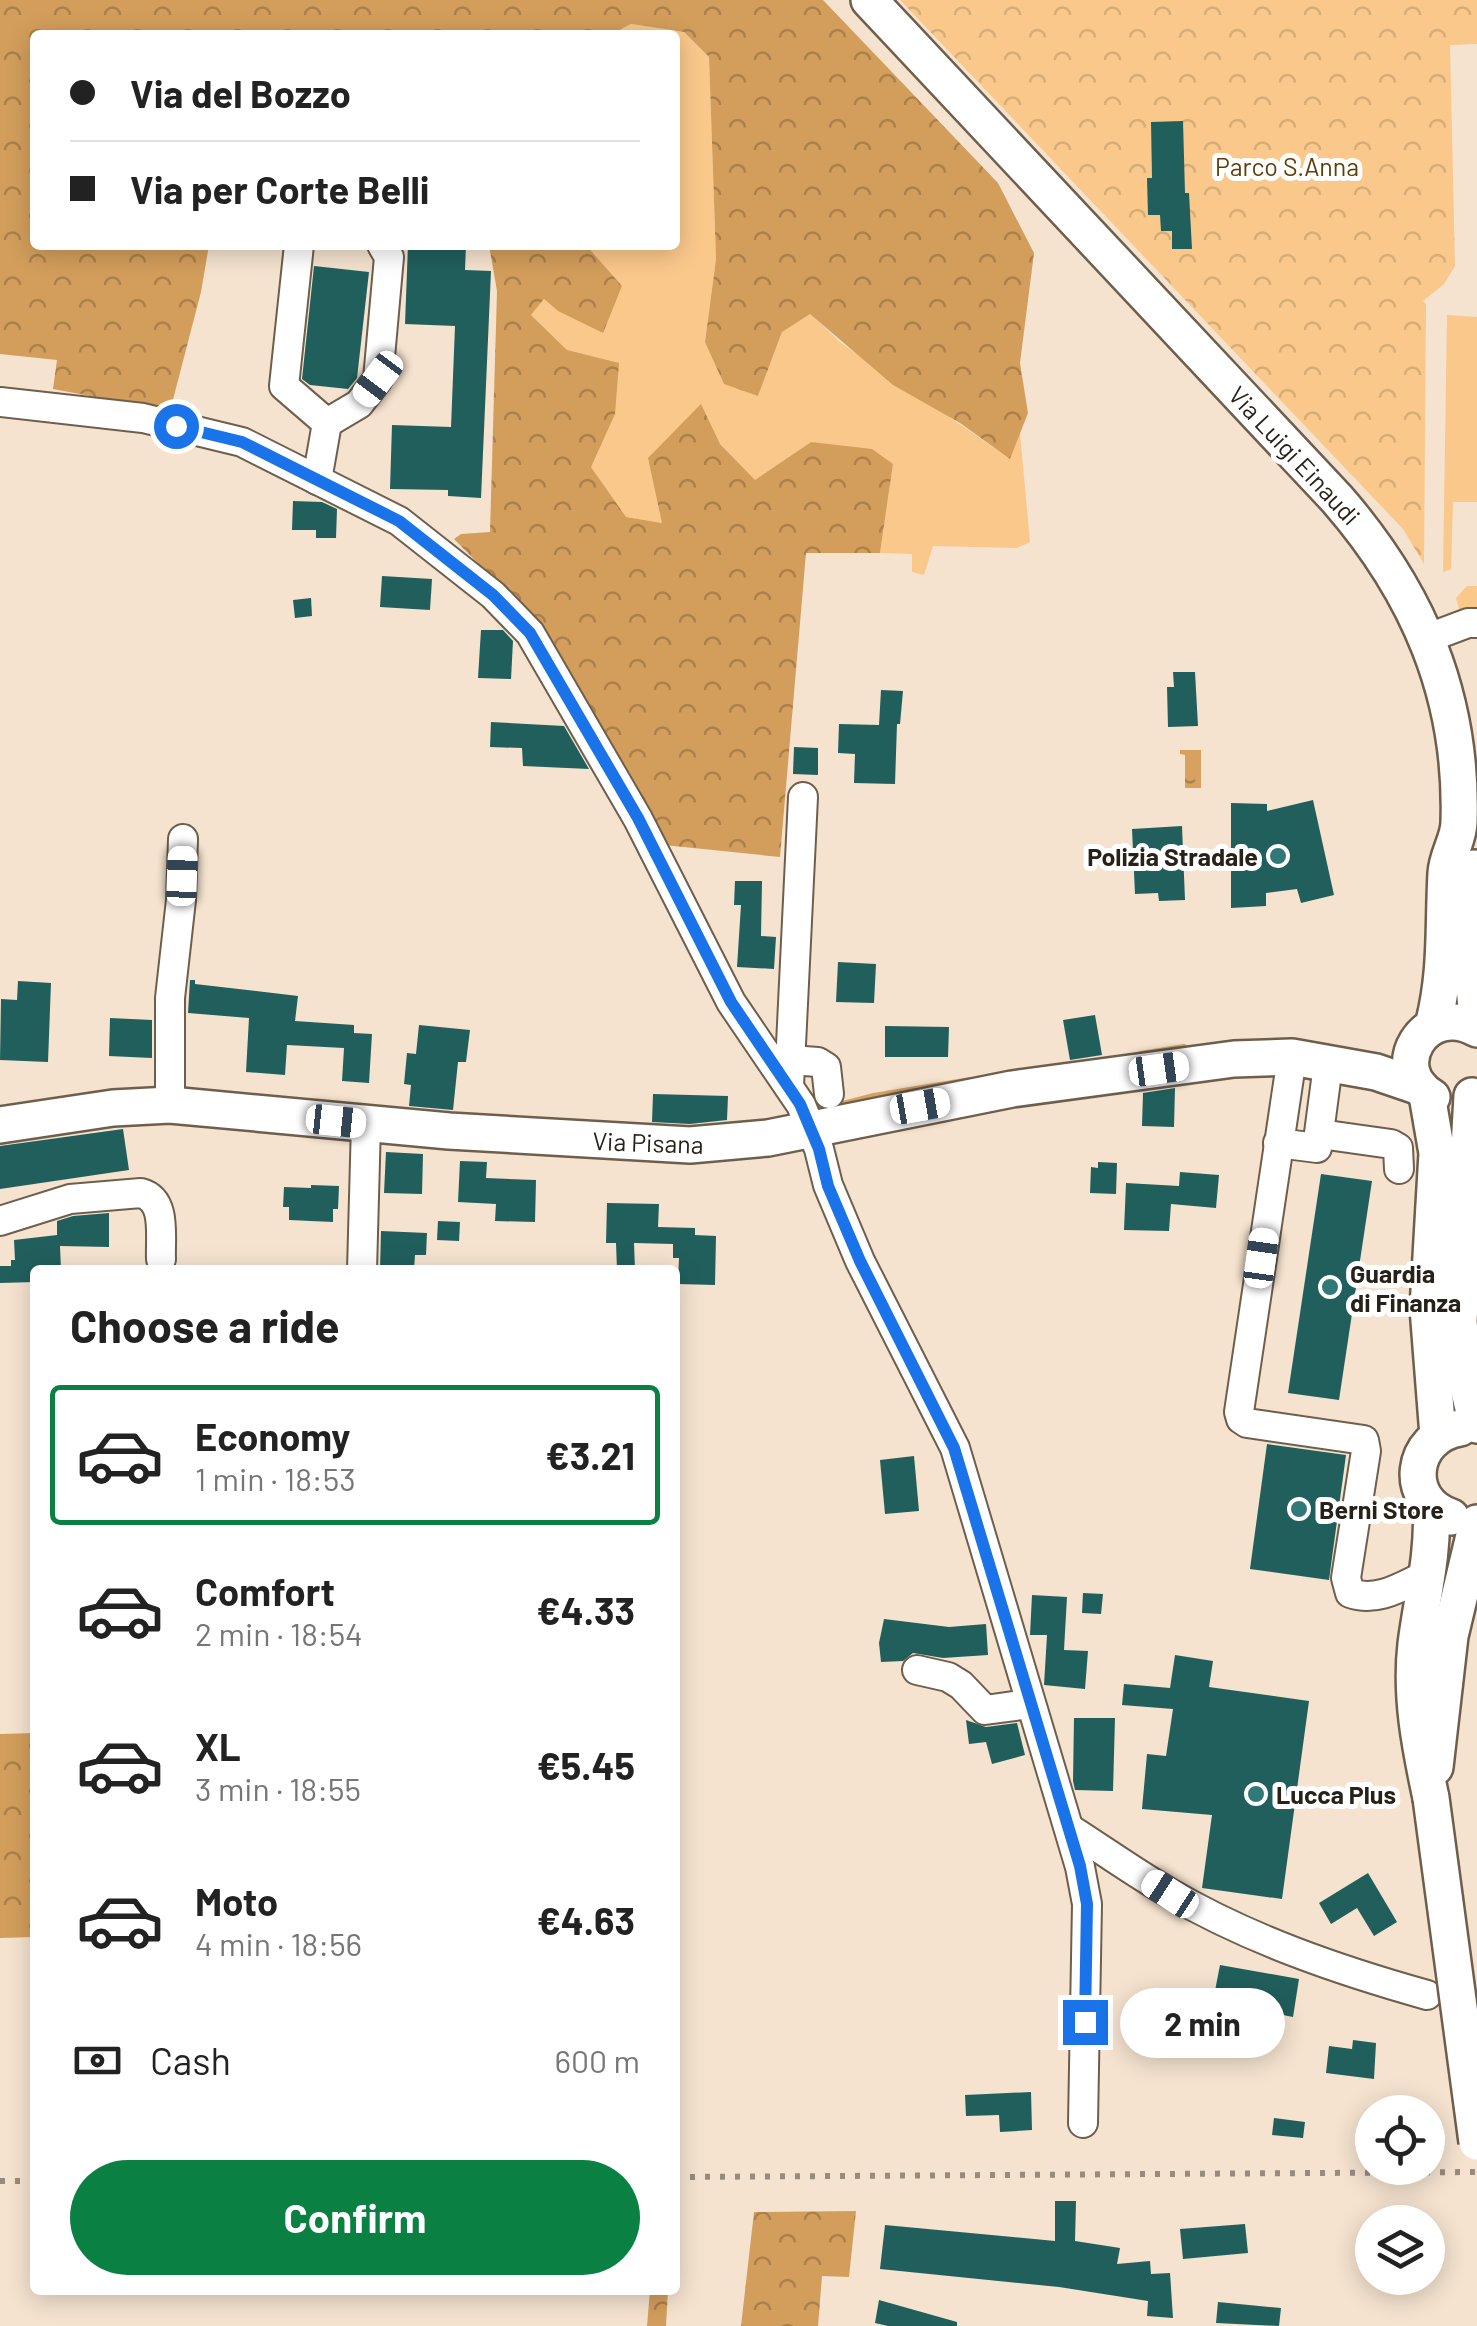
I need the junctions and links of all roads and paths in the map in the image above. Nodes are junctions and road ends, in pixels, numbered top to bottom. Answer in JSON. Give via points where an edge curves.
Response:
{"nodes":[{"id":1,"x":869,"y":0,"type":"edge"},
{"id":2,"x":298,"y":250,"type":"edge"},
{"id":3,"x":385,"y":250,"type":"edge"},
{"id":4,"x":0,"y":402,"type":"edge"},
{"id":5,"x":327,"y":423,"type":"junction"},
{"id":6,"x":317,"y":480,"type":"junction"},
{"id":7,"x":1477,"y":623,"type":"edge"},
{"id":8,"x":1428,"y":638,"type":"junction"},
{"id":9,"x":803,"y":797,"type":"dead end"},
{"id":10,"x":1460,"y":826,"type":"junction"},
{"id":11,"x":183,"y":838,"type":"dead end"},
{"id":12,"x":1475,"y":872,"type":"edge"},
{"id":13,"x":1477,"y":1020,"type":"edge"},
{"id":14,"x":1477,"y":1029,"type":"edge"},
{"id":15,"x":1424,"y":1034,"type":"junction"},
{"id":16,"x":1292,"y":1057,"type":"junction"},
{"id":17,"x":1328,"y":1065,"type":"junction"},
{"id":18,"x":1423,"y":1091,"type":"junction"},
{"id":19,"x":829,"y":1094,"type":"dead end"},
{"id":20,"x":1474,"y":1094,"type":"edge"},
{"id":21,"x":171,"y":1095,"type":"junction"},
{"id":22,"x":800,"y":1100,"type":"junction"},
{"id":23,"x":366,"y":1124,"type":"junction"},
{"id":24,"x":0,"y":1125,"type":"edge"},
{"id":25,"x":1320,"y":1134,"type":"junction"},
{"id":26,"x":1278,"y":1143,"type":"junction"},
{"id":27,"x":1398,"y":1169,"type":"dead end"},
{"id":28,"x":1435,"y":1183,"type":"junction"},
{"id":29,"x":0,"y":1221,"type":"edge"},
{"id":30,"x":161,"y":1259,"type":"dead end"},
{"id":31,"x":1470,"y":1259,"type":"edge"},
{"id":32,"x":362,"y":1265,"type":"edge"},
{"id":33,"x":1477,"y":1428,"type":"edge"},
{"id":34,"x":1438,"y":1436,"type":"junction"},
{"id":35,"x":1431,"y":1506,"type":"junction"},
{"id":36,"x":1477,"y":1520,"type":"edge"},
{"id":37,"x":1428,"y":1574,"type":"junction"},
{"id":38,"x":917,"y":1670,"type":"dead end"},
{"id":39,"x":1030,"y":1704,"type":"junction"},
{"id":40,"x":1430,"y":1798,"type":"junction"},
{"id":41,"x":1070,"y":1829,"type":"junction"},
{"id":42,"x":1427,"y":1995,"type":"dead end"},
{"id":43,"x":1083,"y":2122,"type":"dead end"},
{"id":44,"x":1477,"y":2142,"type":"edge"}],
"edges":[{"from":1,"to":8,"type":"main road","name":"Via Luigi Einaudi","via":[[1338,499],[1388,561]]},
{"from":2,"to":5,"type":"street","via":[[284,386]]},
{"from":3,"to":5,"type":"street","via":[[378,379],[359,404]]},
{"from":4,"to":6,"type":"street","via":[[143,418],[226,438]]},
{"from":5,"to":6,"type":"street"},
{"from":6,"to":22,"type":"street","via":[[399,521],[530,633],[638,818],[731,1002]]},
{"from":7,"to":8,"type":"street"},
{"from":8,"to":10,"type":"main road","name":"Via Luigi Einaudi","via":[[1453,730]]},
{"from":9,"to":22,"type":"street"},
{"from":10,"to":12,"type":"main road"},
{"from":10,"to":15,"type":"main road","name":"Via Luigi Einaudi","via":[[1446,868],[1443,986]]},
{"from":11,"to":21,"type":"street","via":[[170,998]]},
{"from":12,"to":13,"type":"main road"},
{"from":14,"to":15,"type":"main road","name":"Via Pisana","via":[[1454,1021]]},
{"from":15,"to":16,"type":"main road","name":"Via Pisana"},
{"from":15,"to":18,"type":"main road","via":[[1411,1058]]},
{"from":16,"to":17,"type":"main road","name":"Via Pisana"},
{"from":16,"to":22,"type":"main road","name":"Via Pisana","via":[[1234,1058],[1012,1090]]},
{"from":16,"to":26,"type":"street"},
{"from":17,"to":18,"type":"main road","name":"Via Pisana","via":[[1376,1072]]},
{"from":17,"to":25,"type":"street"},
{"from":17,"to":28,"type":"main road","via":[[1404,1104],[1422,1134]]},
{"from":18,"to":20,"type":"main road","name":"Via Pisana","via":[[1452,1100]]},
{"from":18,"to":28,"type":"main road","via":[[1436,1134]]},
{"from":19,"to":22,"type":"street","via":[[826,1067],[818,1062]]},
{"from":20,"to":31,"type":"main road"},
{"from":21,"to":23,"type":"main road","name":"Via Pisana"},
{"from":21,"to":24,"type":"main road","name":"Via Pisana"},
{"from":22,"to":23,"type":"main road","name":"Via Pisana","via":[[730,1144]]},
{"from":22,"to":39,"type":"street","via":[[860,1261],[954,1448]]},
{"from":23,"to":32,"type":"street"},
{"from":25,"to":26,"type":"street","via":[[1318,1148]]},
{"from":25,"to":27,"type":"street","via":[[1390,1144],[1400,1154]]},
{"from":26,"to":37,"type":"street","via":[[1241,1419],[1364,1440],[1346,1578],[1350,1592],[1378,1597]]},
{"from":28,"to":34,"type":"main road","via":[[1428,1308]]},
{"from":29,"to":30,"type":"street","via":[[70,1200],[151,1196],[158,1204]]},
{"from":31,"to":33,"type":"main road","via":[[1460,1339]]},
{"from":33,"to":34,"type":"main road"},
{"from":34,"to":35,"type":"main road","via":[[1424,1448],[1417,1468]]},
{"from":35,"to":36,"type":"main road"},
{"from":35,"to":37,"type":"main road"},
{"from":36,"to":40,"type":"main road","via":[[1450,1636]]},
{"from":37,"to":40,"type":"main road","via":[[1414,1698]]},
{"from":38,"to":39,"type":"street","via":[[948,1677],[985,1710]]},
{"from":39,"to":41,"type":"street"},
{"from":40,"to":44,"type":"main road","bridge":true},
{"from":41,"to":42,"type":"street","via":[[1170,1894],[1256,1935]]},
{"from":41,"to":43,"type":"street","via":[[1087,1904]]}]}
